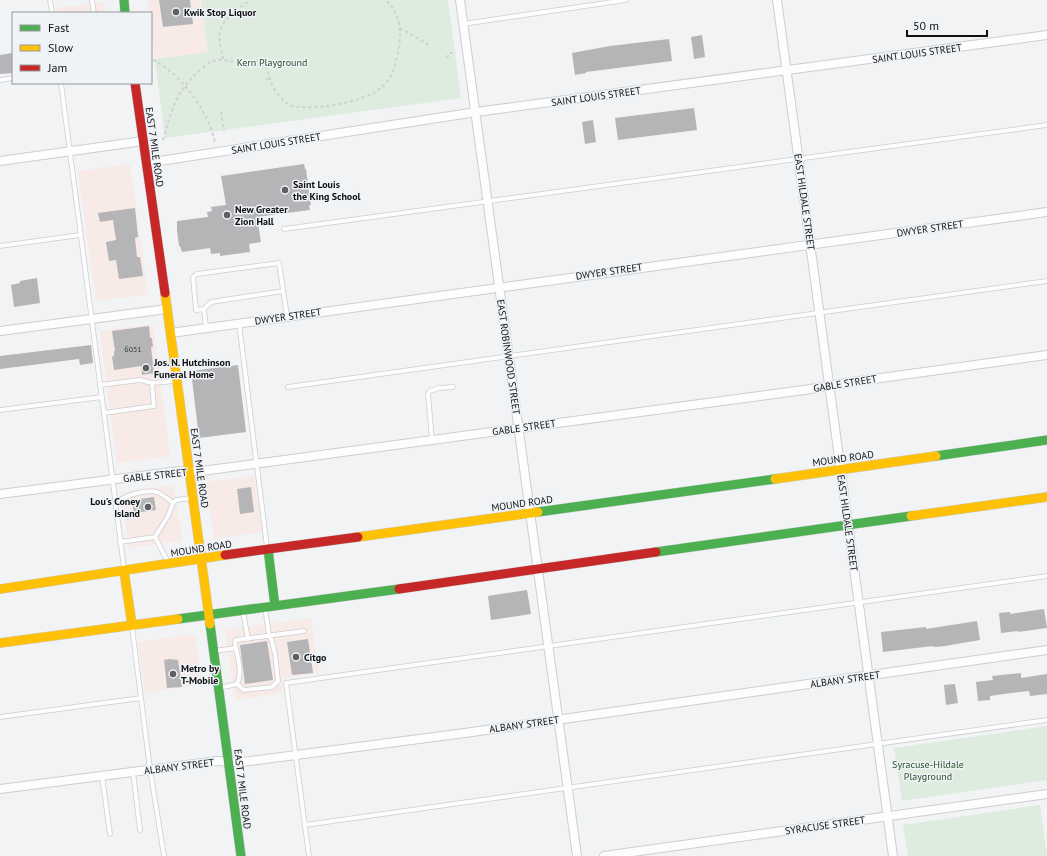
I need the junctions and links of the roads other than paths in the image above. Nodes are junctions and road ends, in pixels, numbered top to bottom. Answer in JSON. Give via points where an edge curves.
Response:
{"nodes":[{"id":1,"x":50,"y":0,"type":"edge"},
{"id":2,"x":92,"y":0,"type":"edge"},
{"id":3,"x":124,"y":0,"type":"edge"},
{"id":4,"x":460,"y":0,"type":"edge"},
{"id":5,"x":626,"y":0,"type":"edge"},
{"id":6,"x":777,"y":0,"type":"edge"},
{"id":7,"x":52,"y":12,"type":"edge"},
{"id":8,"x":94,"y":12,"type":"edge"},
{"id":9,"x":125,"y":12,"type":"edge"},
{"id":10,"x":463,"y":24,"type":"junction"},
{"id":11,"x":1047,"y":35,"type":"edge"},
{"id":12,"x":787,"y":70,"type":"junction"},
{"id":13,"x":12,"y":78,"type":"edge"},
{"id":14,"x":0,"y":80,"type":"edge"},
{"id":15,"x":61,"y":84,"type":"edge"},
{"id":16,"x":135,"y":84,"type":"edge"},
{"id":17,"x":476,"y":112,"type":"junction"},
{"id":18,"x":1047,"y":125,"type":"edge"},
{"id":19,"x":143,"y":141,"type":"junction"},
{"id":20,"x":70,"y":152,"type":"junction"},
{"id":21,"x":799,"y":159,"type":"junction"},
{"id":22,"x":0,"y":161,"type":"edge"},
{"id":23,"x":147,"y":163,"type":"junction"},
{"id":24,"x":488,"y":201,"type":"junction"},
{"id":25,"x":1047,"y":212,"type":"edge"},
{"id":26,"x":284,"y":229,"type":"dead end"},
{"id":27,"x":80,"y":235,"type":"junction"},
{"id":28,"x":811,"y":243,"type":"junction"},
{"id":29,"x":0,"y":246,"type":"edge"},
{"id":30,"x":1047,"y":281,"type":"edge"},
{"id":31,"x":499,"y":287,"type":"junction"},
{"id":32,"x":283,"y":291,"type":"junction"},
{"id":33,"x":167,"y":308,"type":"junction"},
{"id":34,"x":204,"y":308,"type":"junction"},
{"id":35,"x":820,"y":312,"type":"junction"},
{"id":36,"x":287,"y":316,"type":"junction"},
{"id":37,"x":91,"y":319,"type":"junction"},
{"id":38,"x":239,"y":322,"type":"junction"},
{"id":39,"x":206,"y":327,"type":"junction"},
{"id":40,"x":0,"y":331,"type":"edge"},
{"id":41,"x":170,"y":333,"type":"junction"},
{"id":42,"x":1047,"y":355,"type":"edge"},
{"id":43,"x":508,"y":356,"type":"junction"},
{"id":44,"x":177,"y":381,"type":"junction"},
{"id":45,"x":152,"y":384,"type":"junction"},
{"id":46,"x":100,"y":386,"type":"junction"},
{"id":47,"x":830,"y":386,"type":"junction"},
{"id":48,"x":288,"y":387,"type":"dead end"},
{"id":49,"x":453,"y":387,"type":"dead end"},
{"id":50,"x":102,"y":397,"type":"junction"},
{"id":51,"x":0,"y":410,"type":"edge"},
{"id":52,"x":104,"y":413,"type":"junction"},
{"id":53,"x":518,"y":428,"type":"junction"},
{"id":54,"x":432,"y":440,"type":"junction"},
{"id":55,"x":1047,"y":440,"type":"edge"},
{"id":56,"x":256,"y":464,"type":"junction"},
{"id":57,"x":841,"y":470,"type":"junction"},
{"id":58,"x":189,"y":471,"type":"junction"},
{"id":59,"x":113,"y":479,"type":"junction"},
{"id":60,"x":0,"y":494,"type":"edge"},
{"id":61,"x":1047,"y":497,"type":"edge"},
{"id":62,"x":192,"y":498,"type":"junction"},
{"id":63,"x":116,"y":502,"type":"junction"},
{"id":64,"x":173,"y":503,"type":"junction"},
{"id":65,"x":530,"y":513,"type":"junction"},
{"id":66,"x":849,"y":526,"type":"junction"},
{"id":67,"x":155,"y":537,"type":"junction"},
{"id":68,"x":120,"y":542,"type":"junction"},
{"id":69,"x":268,"y":549,"type":"junction"},
{"id":70,"x":201,"y":559,"type":"junction"},
{"id":71,"x":169,"y":564,"type":"junction"},
{"id":72,"x":538,"y":569,"type":"junction"},
{"id":73,"x":124,"y":571,"type":"junction"},
{"id":74,"x":1047,"y":576,"type":"edge"},
{"id":75,"x":0,"y":589,"type":"edge"},
{"id":76,"x":859,"y":603,"type":"junction"},
{"id":77,"x":275,"y":606,"type":"junction"},
{"id":78,"x":265,"y":607,"type":"junction"},
{"id":79,"x":242,"y":610,"type":"junction"},
{"id":80,"x":208,"y":615,"type":"junction"},
{"id":81,"x":132,"y":626,"type":"junction"},
{"id":82,"x":304,"y":631,"type":"dead end"},
{"id":83,"x":269,"y":635,"type":"junction"},
{"id":84,"x":248,"y":639,"type":"junction"},
{"id":85,"x":0,"y":643,"type":"edge"},
{"id":86,"x":549,"y":645,"type":"junction"},
{"id":87,"x":236,"y":648,"type":"junction"},
{"id":88,"x":1047,"y":650,"type":"edge"},
{"id":89,"x":214,"y":651,"type":"junction"},
{"id":90,"x":275,"y":654,"type":"junction"},
{"id":91,"x":270,"y":656,"type":"dead end"},
{"id":92,"x":277,"y":669,"type":"junction"},
{"id":93,"x":272,"y":670,"type":"dead end"},
{"id":94,"x":869,"y":676,"type":"junction"},
{"id":95,"x":237,"y":684,"type":"junction"},
{"id":96,"x":219,"y":688,"type":"junction"},
{"id":97,"x":141,"y":698,"type":"junction"},
{"id":98,"x":0,"y":717,"type":"edge"},
{"id":99,"x":559,"y":719,"type":"junction"},
{"id":100,"x":1047,"y":720,"type":"edge"},
{"id":101,"x":878,"y":745,"type":"junction"},
{"id":102,"x":296,"y":755,"type":"junction"},
{"id":103,"x":229,"y":762,"type":"junction"},
{"id":104,"x":150,"y":769,"type":"junction"},
{"id":105,"x":133,"y":772,"type":"junction"},
{"id":106,"x":102,"y":776,"type":"junction"},
{"id":107,"x":568,"y":787,"type":"junction"},
{"id":108,"x":0,"y":789,"type":"edge"},
{"id":109,"x":1047,"y":794,"type":"edge"},
{"id":110,"x":888,"y":816,"type":"junction"},
{"id":111,"x":305,"y":825,"type":"junction"},
{"id":112,"x":140,"y":830,"type":"dead end"},
{"id":113,"x":110,"y":834,"type":"dead end"},
{"id":114,"x":164,"y":856,"type":"edge"},
{"id":115,"x":241,"y":856,"type":"edge"},
{"id":116,"x":309,"y":856,"type":"edge"},
{"id":117,"x":578,"y":856,"type":"edge"},
{"id":118,"x":604,"y":856,"type":"edge"},
{"id":119,"x":893,"y":856,"type":"edge"}],
"edges":[{"from":1,"to":7,"type":"lane"},
{"from":2,"to":8,"type":"lane"},
{"from":3,"to":9,"type":"main road"},
{"from":4,"to":10,"type":"street","name":"EAST ROBINWOOD STREET"},
{"from":5,"to":10,"type":"lane"},
{"from":6,"to":12,"type":"street","name":"EAST HILDALE STREET"},
{"from":10,"to":17,"type":"street","name":"EAST ROBINWOOD STREET"},
{"from":11,"to":12,"type":"street","name":"SAINT LOUIS STREET"},
{"from":12,"to":17,"type":"street","name":"SAINT LOUIS STREET"},
{"from":12,"to":21,"type":"street","name":"EAST HILDALE STREET"},
{"from":13,"to":14,"type":"lane"},
{"from":15,"to":20,"type":"lane"},
{"from":16,"to":19,"type":"main road","name":"EAST 7 MILE ROAD"},
{"from":17,"to":23,"type":"street","name":"SAINT LOUIS STREET"},
{"from":17,"to":24,"type":"street","name":"EAST ROBINWOOD STREET"},
{"from":18,"to":21,"type":"lane"},
{"from":19,"to":20,"type":"street"},
{"from":19,"to":23,"type":"main road","name":"EAST 7 MILE ROAD"},
{"from":20,"to":22,"type":"street"},
{"from":20,"to":27,"type":"lane"},
{"from":21,"to":24,"type":"lane"},
{"from":21,"to":28,"type":"street","name":"EAST HILDALE STREET"},
{"from":23,"to":33,"type":"main road","name":"EAST 7 MILE ROAD"},
{"from":24,"to":26,"type":"lane"},
{"from":24,"to":31,"type":"street","name":"EAST ROBINWOOD STREET"},
{"from":25,"to":28,"type":"street","name":"DWYER STREET"},
{"from":27,"to":29,"type":"lane"},
{"from":27,"to":37,"type":"lane"},
{"from":28,"to":31,"type":"street","name":"DWYER STREET"},
{"from":28,"to":35,"type":"street","name":"EAST HILDALE STREET"},
{"from":30,"to":35,"type":"lane"},
{"from":31,"to":36,"type":"street","name":"DWYER STREET"},
{"from":31,"to":43,"type":"street","name":"EAST ROBINWOOD STREET"},
{"from":32,"to":34,"type":"lane","via":[[211,302]]},
{"from":32,"to":34,"type":"lane","via":[[279,263],[197,274],[193,276],[196,310]]},
{"from":32,"to":36,"type":"lane"},
{"from":33,"to":37,"type":"street"},
{"from":33,"to":41,"type":"main road","name":"EAST 7 MILE ROAD"},
{"from":34,"to":39,"type":"lane"},
{"from":35,"to":43,"type":"lane"},
{"from":35,"to":47,"type":"street","name":"EAST HILDALE STREET"},
{"from":36,"to":38,"type":"street","name":"DWYER STREET"},
{"from":37,"to":40,"type":"street"},
{"from":37,"to":46,"type":"lane"},
{"from":38,"to":39,"type":"street","name":"DWYER STREET"},
{"from":38,"to":56,"type":"lane"},
{"from":39,"to":41,"type":"street","name":"DWYER STREET"},
{"from":41,"to":44,"type":"main road","name":"EAST 7 MILE ROAD"},
{"from":42,"to":47,"type":"street","name":"GABLE STREET"},
{"from":43,"to":48,"type":"lane"},
{"from":43,"to":53,"type":"street","name":"EAST ROBINWOOD STREET"},
{"from":44,"to":45,"type":"lane"},
{"from":44,"to":58,"type":"main road","name":"EAST 7 MILE ROAD"},
{"from":45,"to":46,"type":"lane","via":[[140,380]]},
{"from":45,"to":52,"type":"lane","via":[[154,406]]},
{"from":46,"to":50,"type":"lane"},
{"from":47,"to":53,"type":"street","name":"GABLE STREET"},
{"from":47,"to":57,"type":"street","name":"EAST HILDALE STREET"},
{"from":49,"to":54,"type":"lane","via":[[439,388],[428,394]]},
{"from":50,"to":51,"type":"lane"},
{"from":50,"to":52,"type":"lane"},
{"from":52,"to":59,"type":"lane"},
{"from":53,"to":54,"type":"street","name":"GABLE STREET"},
{"from":53,"to":65,"type":"street","name":"EAST ROBINWOOD STREET"},
{"from":54,"to":56,"type":"street","name":"GABLE STREET"},
{"from":55,"to":57,"type":"main road","name":"MOUND ROAD"},
{"from":56,"to":58,"type":"street","name":"GABLE STREET"},
{"from":56,"to":69,"type":"lane"},
{"from":57,"to":65,"type":"main road","name":"MOUND ROAD"},
{"from":57,"to":66,"type":"street","name":"EAST HILDALE STREET"},
{"from":58,"to":59,"type":"street","name":"GABLE STREET","via":[[179,470]]},
{"from":58,"to":62,"type":"main road","name":"EAST 7 MILE ROAD"},
{"from":59,"to":60,"type":"street","name":"GABLE STREET"},
{"from":59,"to":63,"type":"lane"},
{"from":61,"to":66,"type":"main road"},
{"from":62,"to":64,"type":"lane","via":[[176,500]]},
{"from":62,"to":70,"type":"main road","name":"EAST 7 MILE ROAD"},
{"from":63,"to":64,"type":"lane","via":[[126,496],[158,492]]},
{"from":63,"to":68,"type":"lane"},
{"from":64,"to":67,"type":"lane"},
{"from":65,"to":69,"type":"main road","name":"MOUND ROAD"},
{"from":65,"to":72,"type":"street","name":"EAST ROBINWOOD STREET"},
{"from":66,"to":72,"type":"main road"},
{"from":66,"to":76,"type":"street","name":"EAST HILDALE STREET"},
{"from":67,"to":68,"type":"lane"},
{"from":67,"to":71,"type":"lane"},
{"from":68,"to":73,"type":"lane"},
{"from":69,"to":70,"type":"main road","name":"MOUND ROAD"},
{"from":69,"to":77,"type":"main road"},
{"from":70,"to":71,"type":"main road","name":"MOUND ROAD"},
{"from":70,"to":80,"type":"main road","name":"EAST 7 MILE ROAD"},
{"from":71,"to":73,"type":"main road","name":"MOUND ROAD"},
{"from":72,"to":77,"type":"main road"},
{"from":72,"to":86,"type":"street","name":"EAST ROBINWOOD STREET"},
{"from":73,"to":75,"type":"main road","name":"MOUND ROAD"},
{"from":73,"to":81,"type":"main road"},
{"from":74,"to":76,"type":"lane"},
{"from":76,"to":86,"type":"lane"},
{"from":76,"to":94,"type":"street","name":"EAST HILDALE STREET"},
{"from":77,"to":78,"type":"main road"},
{"from":78,"to":79,"type":"main road"},
{"from":78,"to":83,"type":"lane"},
{"from":79,"to":80,"type":"main road"},
{"from":79,"to":84,"type":"lane"},
{"from":80,"to":81,"type":"main road"},
{"from":80,"to":89,"type":"main road","name":"EAST 7 MILE ROAD"},
{"from":81,"to":85,"type":"main road"},
{"from":81,"to":97,"type":"lane"},
{"from":82,"to":83,"type":"lane"},
{"from":83,"to":84,"type":"lane"},
{"from":83,"to":90,"type":"lane"},
{"from":84,"to":87,"type":"lane","via":[[236,640]]},
{"from":86,"to":99,"type":"street","name":"EAST ROBINWOOD STREET"},
{"from":86,"to":102,"type":"lane","via":[[286,682]]},
{"from":87,"to":89,"type":"lane"},
{"from":87,"to":95,"type":"lane","via":[[242,674]]},
{"from":88,"to":94,"type":"street","name":"ALBANY STREET"},
{"from":89,"to":96,"type":"main road","name":"EAST 7 MILE ROAD"},
{"from":90,"to":91,"type":"lane"},
{"from":90,"to":92,"type":"lane"},
{"from":92,"to":93,"type":"lane"},
{"from":92,"to":95,"type":"lane","via":[[278,681],[272,687],[244,690]]},
{"from":94,"to":99,"type":"street","name":"ALBANY STREET"},
{"from":94,"to":101,"type":"street","name":"EAST HILDALE STREET"},
{"from":95,"to":96,"type":"lane"},
{"from":96,"to":103,"type":"main road","name":"EAST 7 MILE ROAD"},
{"from":97,"to":98,"type":"lane"},
{"from":97,"to":104,"type":"lane"},
{"from":99,"to":102,"type":"street","name":"ALBANY STREET"},
{"from":99,"to":107,"type":"street","name":"EAST ROBINWOOD STREET"},
{"from":100,"to":101,"type":"lane"},
{"from":101,"to":107,"type":"lane"},
{"from":101,"to":110,"type":"street","name":"EAST HILDALE STREET"},
{"from":102,"to":103,"type":"street","name":"ALBANY STREET"},
{"from":102,"to":111,"type":"lane"},
{"from":103,"to":104,"type":"street","name":"ALBANY STREET","via":[[217,761]]},
{"from":103,"to":115,"type":"main road","name":"EAST 7 MILE ROAD"},
{"from":104,"to":105,"type":"street","name":"ALBANY STREET"},
{"from":104,"to":114,"type":"lane"},
{"from":105,"to":106,"type":"street","name":"ALBANY STREET"},
{"from":105,"to":112,"type":"lane"},
{"from":106,"to":108,"type":"street","name":"ALBANY STREET"},
{"from":106,"to":113,"type":"lane"},
{"from":107,"to":111,"type":"lane"},
{"from":107,"to":117,"type":"street","name":"EAST ROBINWOOD STREET"},
{"from":109,"to":110,"type":"street","name":"SYRACUSE STREET"},
{"from":110,"to":118,"type":"street","name":"SYRACUSE STREET"},
{"from":110,"to":119,"type":"street","name":"EAST HILDALE STREET"},
{"from":111,"to":116,"type":"lane"}]}
